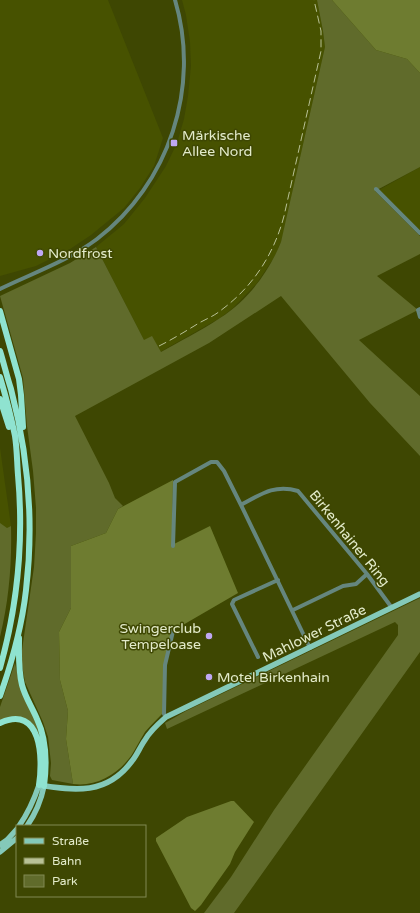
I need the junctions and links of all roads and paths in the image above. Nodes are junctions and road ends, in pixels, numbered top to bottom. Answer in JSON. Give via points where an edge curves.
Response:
{"nodes":[{"id":1,"x":175,"y":0,"type":"edge"},
{"id":2,"x":376,"y":189,"type":"dead end"},
{"id":3,"x":420,"y":233,"type":"edge"},
{"id":4,"x":0,"y":289,"type":"edge"},
{"id":5,"x":419,"y":309,"type":"edge"},
{"id":6,"x":0,"y":311,"type":"edge"},
{"id":7,"x":420,"y":317,"type":"edge"},
{"id":8,"x":0,"y":351,"type":"edge"},
{"id":9,"x":0,"y":377,"type":"edge"},
{"id":10,"x":0,"y":399,"type":"edge"},
{"id":11,"x":22,"y":434,"type":"junction"},
{"id":12,"x":17,"y":455,"type":"junction"},
{"id":13,"x":241,"y":505,"type":"junction"},
{"id":14,"x":173,"y":546,"type":"dead end"},
{"id":15,"x":367,"y":574,"type":"junction"},
{"id":16,"x":278,"y":580,"type":"junction"},
{"id":17,"x":420,"y":594,"type":"edge"},
{"id":18,"x":392,"y":608,"type":"junction"},
{"id":19,"x":293,"y":610,"type":"junction"},
{"id":20,"x":174,"y":627,"type":"dead end"},
{"id":21,"x":20,"y":629,"type":"junction"},
{"id":22,"x":310,"y":648,"type":"junction"},
{"id":23,"x":258,"y":657,"type":"dead end"},
{"id":24,"x":0,"y":668,"type":"edge"},
{"id":25,"x":0,"y":696,"type":"edge"},
{"id":26,"x":166,"y":717,"type":"junction"},
{"id":27,"x":0,"y":723,"type":"edge"},
{"id":28,"x":41,"y":785,"type":"junction"},
{"id":29,"x":21,"y":825,"type":"edge"},
{"id":30,"x":28,"y":825,"type":"edge"},
{"id":31,"x":16,"y":830,"type":"edge"},
{"id":32,"x":16,"y":839,"type":"edge"},
{"id":33,"x":0,"y":845,"type":"edge"},
{"id":34,"x":0,"y":852,"type":"edge"}],
"edges":[{"from":1,"to":4,"type":"street","via":[[184,45],[182,95],[170,142],[151,178],[130,208],[96,239],[58,262]]},
{"from":2,"to":3,"type":"street"},
{"from":5,"to":7,"type":"street"},
{"from":6,"to":11,"type":"highway","via":[[19,379]]},
{"from":8,"to":11,"type":"highway"},
{"from":9,"to":12,"type":"highway","via":[[14,430]]},
{"from":10,"to":12,"type":"highway"},
{"from":11,"to":21,"type":"highway","via":[[30,533]]},
{"from":12,"to":24,"type":"highway","via":[[21,507],[20,549],[12,616]]},
{"from":13,"to":14,"type":"street","via":[[217,462],[211,462],[174,482]]},
{"from":13,"to":15,"type":"street","name":"Birkenhainer Ring","via":[[266,491],[291,489],[298,492]]},
{"from":13,"to":16,"type":"street"},
{"from":15,"to":18,"type":"street","name":"Birkenhainer Ring"},
{"from":15,"to":19,"type":"street","via":[[356,584],[343,586]]},
{"from":16,"to":19,"type":"street"},
{"from":16,"to":23,"type":"street","via":[[234,600],[232,604]]},
{"from":17,"to":18,"type":"main road","name":"Mahlower Straße"},
{"from":18,"to":22,"type":"main road","name":"Mahlower Straße"},
{"from":19,"to":22,"type":"street"},
{"from":20,"to":26,"type":"street","via":[[165,666]]},
{"from":21,"to":25,"type":"highway"},
{"from":21,"to":28,"type":"highway","via":[[18,657],[22,685],[38,719],[45,748],[46,767]]},
{"from":22,"to":26,"type":"main road","name":"Mahlower Straße"},
{"from":26,"to":28,"type":"main road","name":"Mahlower Straße","via":[[149,733],[132,761],[115,777],[98,786],[84,789],[73,790]]},
{"from":27,"to":28,"type":"highway","via":[[16,719],[33,728],[40,751]]},
{"from":28,"to":29,"type":"main road"},
{"from":28,"to":30,"type":"main road","via":[[41,799]]},
{"from":31,"to":33,"type":"main road"},
{"from":32,"to":34,"type":"main road"}]}
